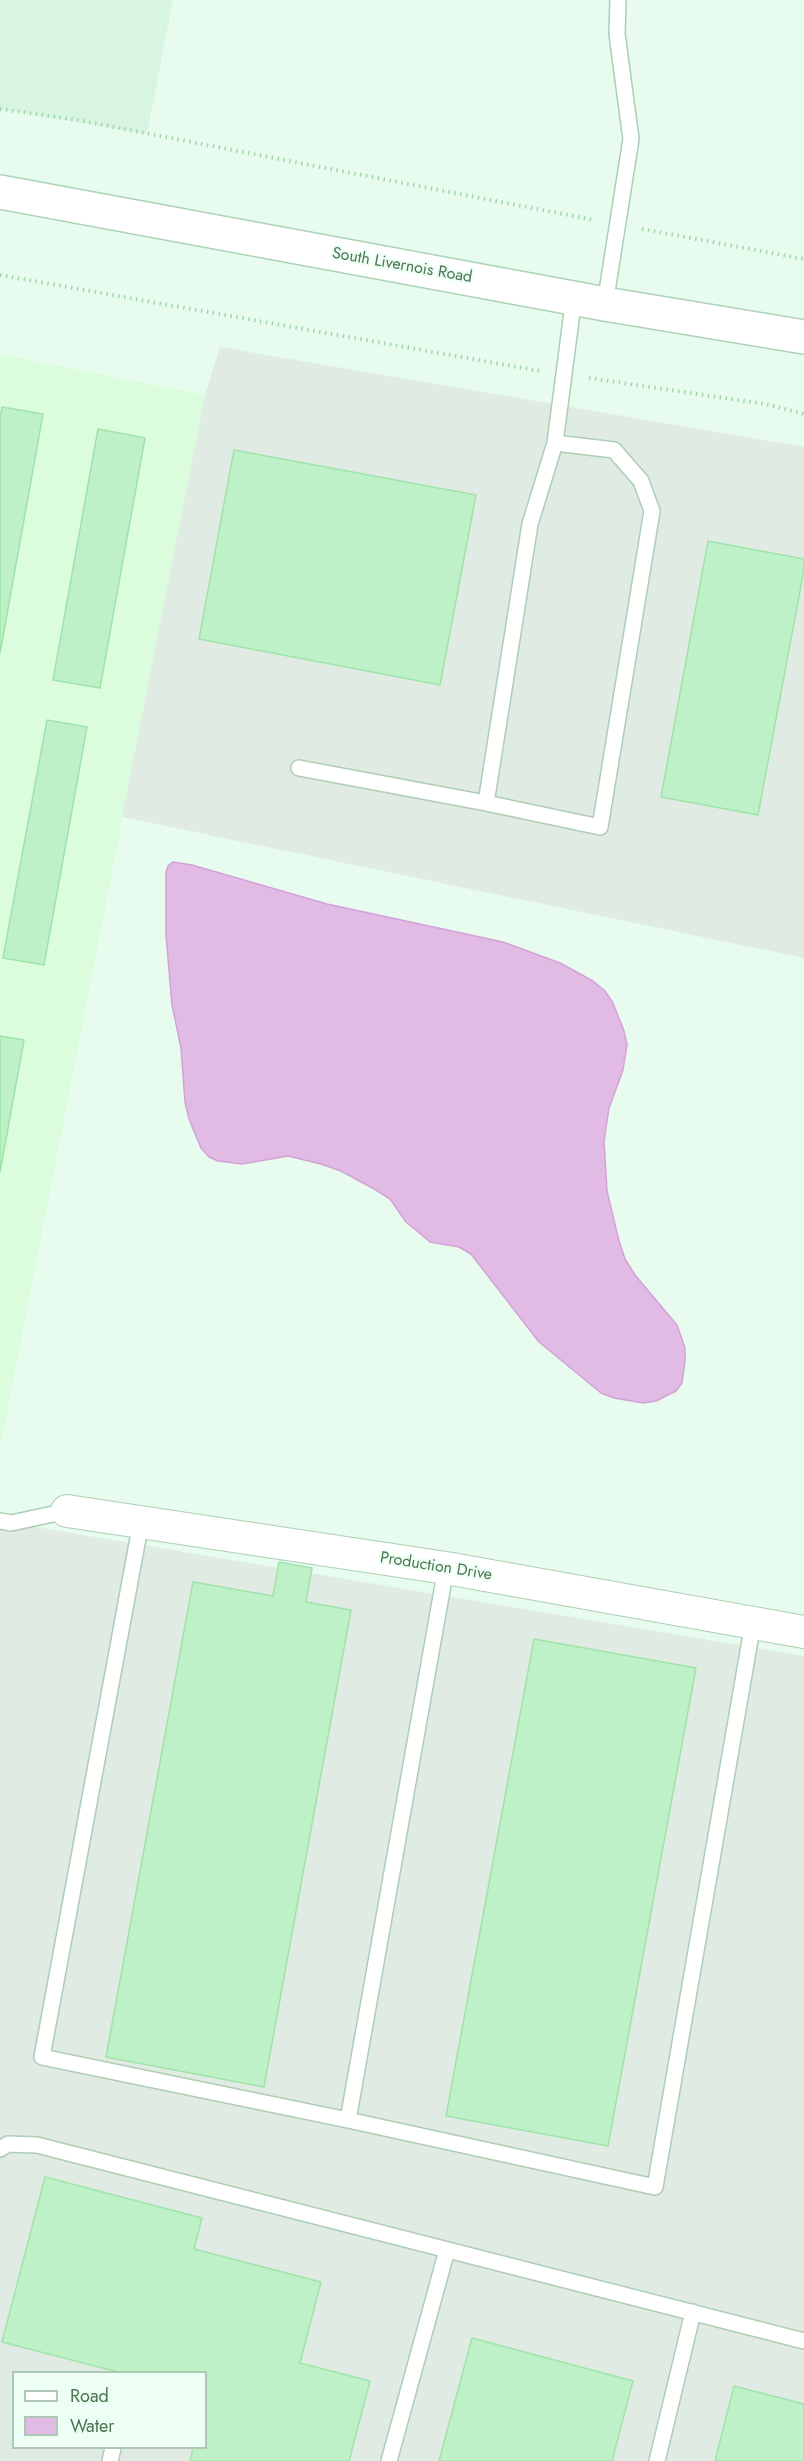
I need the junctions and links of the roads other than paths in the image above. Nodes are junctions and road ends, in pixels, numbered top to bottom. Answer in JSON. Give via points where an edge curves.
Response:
{"nodes":[{"id":1,"x":618,"y":0,"type":"edge"},
{"id":2,"x":0,"y":192,"type":"edge"},
{"id":3,"x":590,"y":300,"type":"junction"},
{"id":4,"x":804,"y":337,"type":"edge"},
{"id":5,"x":555,"y":443,"type":"junction"},
{"id":6,"x":299,"y":768,"type":"dead end"},
{"id":7,"x":486,"y":803,"type":"junction"},
{"id":8,"x":67,"y":1511,"type":"joint"},
{"id":9,"x":0,"y":1521,"type":"edge"},
{"id":10,"x":141,"y":1522,"type":"junction"},
{"id":11,"x":446,"y":1568,"type":"junction"},
{"id":12,"x":753,"y":1623,"type":"junction"},
{"id":13,"x":804,"y":1632,"type":"edge"},
{"id":14,"x":348,"y":2120,"type":"junction"},
{"id":15,"x":0,"y":2149,"type":"edge"},
{"id":16,"x":447,"y":2250,"type":"junction"},
{"id":17,"x":693,"y":2312,"type":"junction"},
{"id":18,"x":804,"y":2341,"type":"edge"},
{"id":19,"x":389,"y":2461,"type":"edge"},
{"id":20,"x":657,"y":2461,"type":"edge"}],
"edges":[{"from":1,"to":3,"type":"lane","via":[[617,34],[631,139],[618,225]]},
{"from":2,"to":3,"type":"main road","name":"South Livernois Road"},
{"from":3,"to":4,"type":"main road","name":"South Livernois Road"},
{"from":3,"to":5,"type":"lane","via":[[565,375]]},
{"from":5,"to":7,"type":"lane","via":[[530,524]]},
{"from":5,"to":7,"type":"lane","via":[[614,450],[641,481],[652,511],[600,827]]},
{"from":6,"to":7,"type":"lane"},
{"from":8,"to":9,"type":"lane","via":[[11,1523]]},
{"from":8,"to":10,"type":"street","name":"Production Drive"},
{"from":10,"to":11,"type":"street","name":"Production Drive"},
{"from":10,"to":14,"type":"lane","via":[[42,2057]]},
{"from":11,"to":12,"type":"street","name":"Production Drive"},
{"from":11,"to":14,"type":"lane"},
{"from":12,"to":13,"type":"street","name":"Production Drive"},
{"from":12,"to":14,"type":"lane","via":[[655,2187]]},
{"from":15,"to":16,"type":"lane","via":[[8,2144],[37,2145]]},
{"from":16,"to":17,"type":"lane"},
{"from":16,"to":19,"type":"lane"},
{"from":17,"to":18,"type":"lane"},
{"from":17,"to":20,"type":"lane"}]}
